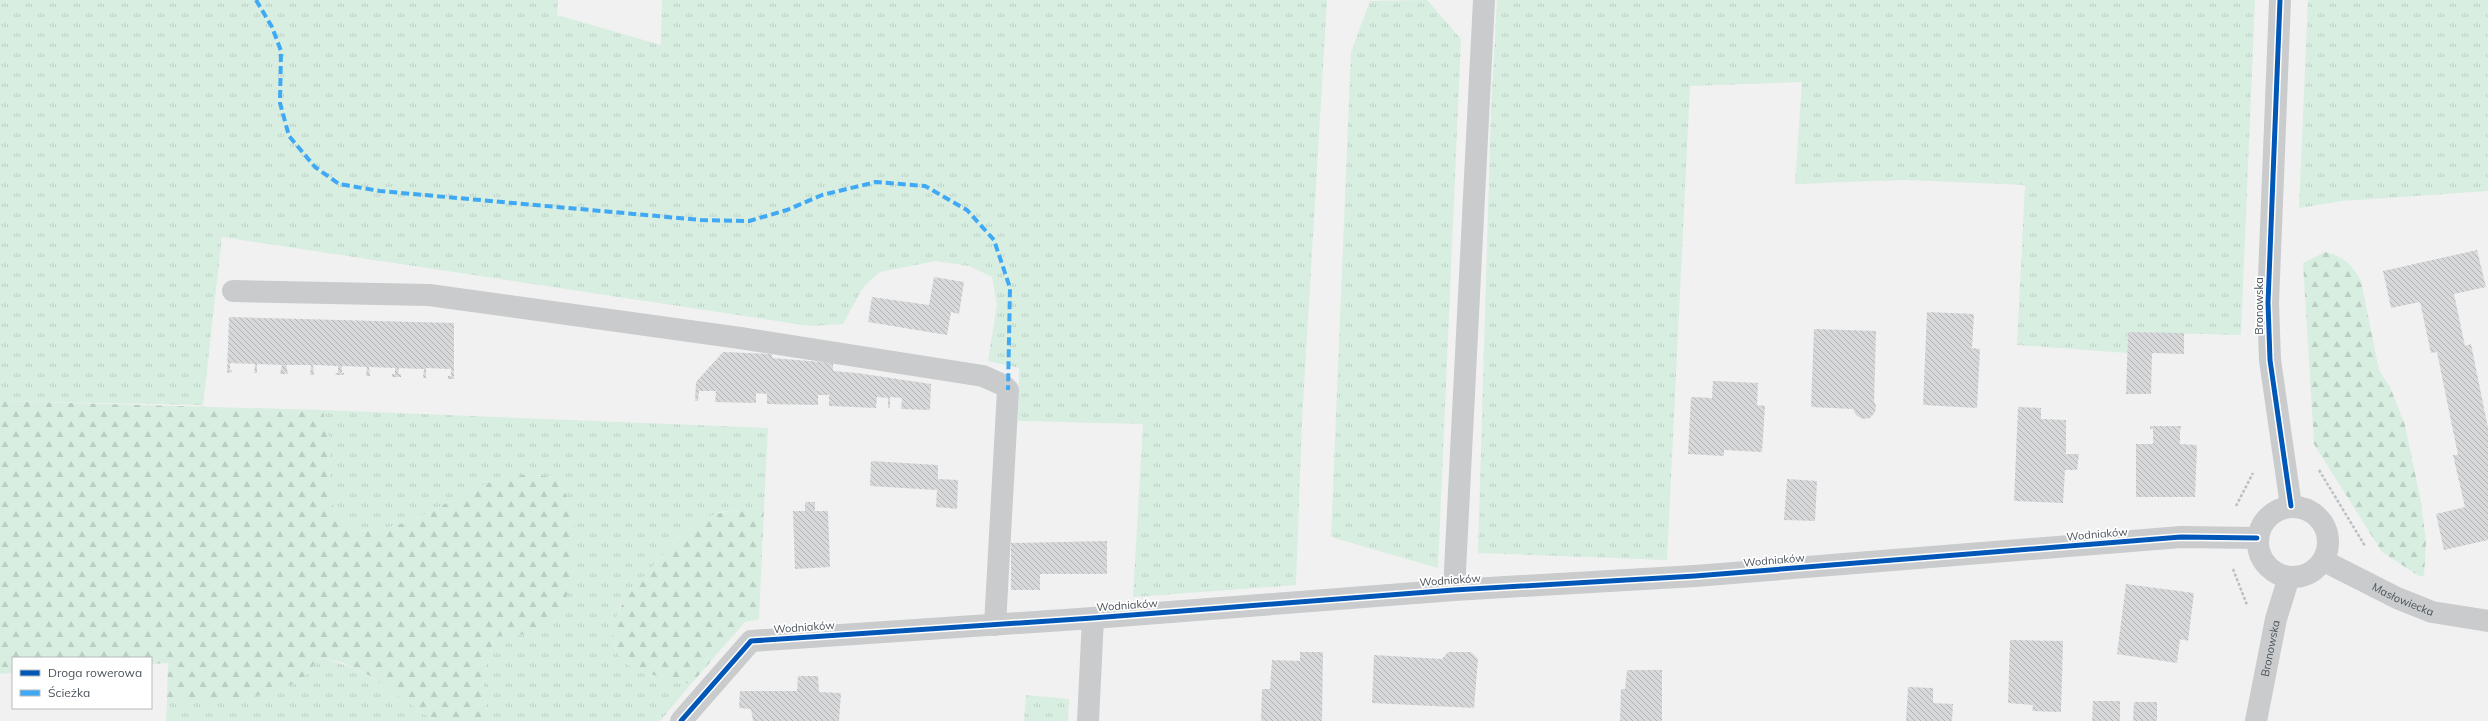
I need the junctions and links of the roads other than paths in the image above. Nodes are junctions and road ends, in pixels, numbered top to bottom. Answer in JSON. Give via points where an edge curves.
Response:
{"nodes":[{"id":1,"x":1484,"y":0,"type":"edge"},
{"id":2,"x":2280,"y":0,"type":"edge"},
{"id":3,"x":233,"y":291,"type":"dead end"},
{"id":4,"x":2291,"y":506,"type":"junction"},
{"id":5,"x":2257,"y":538,"type":"junction"},
{"id":6,"x":2324,"y":561,"type":"junction"},
{"id":7,"x":2289,"y":577,"type":"junction"},
{"id":8,"x":1454,"y":590,"type":"junction"},
{"id":9,"x":1093,"y":618,"type":"junction"},
{"id":10,"x":2488,"y":621,"type":"edge"},
{"id":11,"x":995,"y":624,"type":"junction"},
{"id":12,"x":681,"y":721,"type":"edge"},
{"id":13,"x":1088,"y":721,"type":"edge"},
{"id":14,"x":2256,"y":721,"type":"edge"}],
"edges":[{"from":1,"to":8,"type":"street"},
{"from":2,"to":4,"type":"street","name":"Bronowska","via":[[2268,303],[2270,360]]},
{"from":3,"to":11,"type":"street","via":[[428,295],[740,338],[983,376],[1008,390]]},
{"from":4,"to":5,"type":"street","via":[[2272,513],[2260,528]]},
{"from":4,"to":6,"type":"street","via":[[2313,511],[2323,521],[2329,534]]},
{"from":5,"to":7,"type":"street","via":[[2260,554],[2266,565],[2276,573]]},
{"from":5,"to":8,"type":"street","name":"Wodniaków","via":[[2181,537],[1695,576]]},
{"from":6,"to":7,"type":"street","via":[[2305,576]]},
{"from":6,"to":10,"type":"street","name":"Masłowiecka","via":[[2432,612]]},
{"from":7,"to":14,"type":"street","name":"Bronowska","via":[[2276,619]]},
{"from":8,"to":9,"type":"street","name":"Wodniaków"},
{"from":9,"to":11,"type":"street","name":"Wodniaków"},
{"from":9,"to":13,"type":"street"},
{"from":11,"to":12,"type":"street","name":"Wodniaków","via":[[751,641]]}]}
